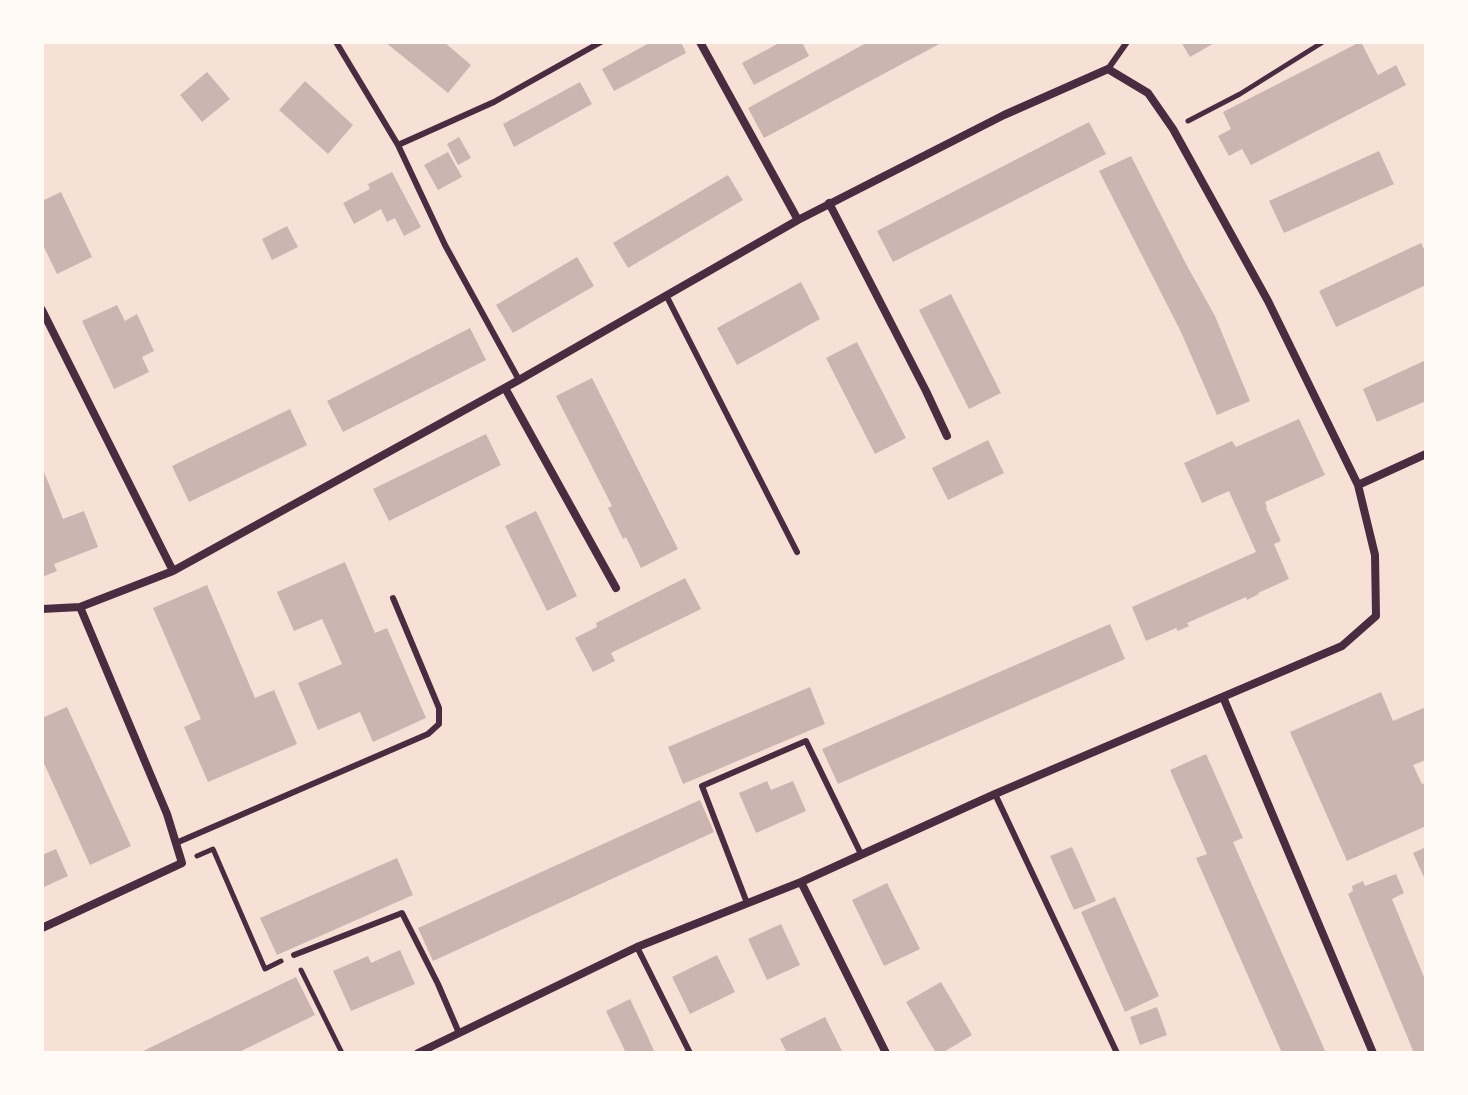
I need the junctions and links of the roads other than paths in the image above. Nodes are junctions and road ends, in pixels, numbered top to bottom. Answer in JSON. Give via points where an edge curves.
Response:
{"nodes":[{"id":1,"x":336,"y":42,"type":"edge"},
{"id":2,"x":601,"y":42,"type":"edge"},
{"id":3,"x":700,"y":42,"type":"edge"},
{"id":4,"x":1127,"y":42,"type":"edge"},
{"id":5,"x":1108,"y":69,"type":"junction"},
{"id":6,"x":398,"y":145,"type":"junction"},
{"id":7,"x":829,"y":203,"type":"junction"},
{"id":8,"x":798,"y":220,"type":"junction"},
{"id":9,"x":666,"y":295,"type":"junction"},
{"id":10,"x":42,"y":310,"type":"edge"},
{"id":11,"x":519,"y":380,"type":"junction"},
{"id":12,"x":505,"y":388,"type":"junction"},
{"id":13,"x":947,"y":436,"type":"dead end"},
{"id":14,"x":1426,"y":454,"type":"edge"},
{"id":15,"x":1358,"y":485,"type":"junction"},
{"id":16,"x":797,"y":552,"type":"dead end"},
{"id":17,"x":173,"y":571,"type":"junction"},
{"id":18,"x":616,"y":588,"type":"dead end"},
{"id":19,"x":393,"y":598,"type":"dead end"},
{"id":20,"x":80,"y":607,"type":"junction"},
{"id":21,"x":42,"y":609,"type":"edge"},
{"id":22,"x":1223,"y":697,"type":"junction"},
{"id":23,"x":995,"y":794,"type":"junction"},
{"id":24,"x":176,"y":843,"type":"junction"},
{"id":25,"x":861,"y":854,"type":"junction"},
{"id":26,"x":801,"y":882,"type":"junction"},
{"id":27,"x":747,"y":903,"type":"junction"},
{"id":28,"x":42,"y":928,"type":"edge"},
{"id":29,"x":637,"y":947,"type":"junction"},
{"id":30,"x":294,"y":955,"type":"road end"},
{"id":31,"x":459,"y":1033,"type":"junction"},
{"id":32,"x":418,"y":1053,"type":"edge"},
{"id":33,"x":690,"y":1053,"type":"edge"},
{"id":34,"x":886,"y":1053,"type":"edge"},
{"id":35,"x":1117,"y":1053,"type":"edge"},
{"id":36,"x":1373,"y":1053,"type":"edge"}],
"edges":[{"from":1,"to":6,"type":"lane"},
{"from":2,"to":6,"type":"lane","via":[[494,102]]},
{"from":3,"to":8,"type":"street"},
{"from":4,"to":5,"type":"lane"},
{"from":5,"to":7,"type":"street"},
{"from":5,"to":15,"type":"street","via":[[1148,93],[1173,129],[1268,301]]},
{"from":6,"to":11,"type":"lane"},
{"from":7,"to":8,"type":"street"},
{"from":7,"to":13,"type":"street"},
{"from":8,"to":9,"type":"street"},
{"from":9,"to":11,"type":"street"},
{"from":9,"to":16,"type":"lane"},
{"from":10,"to":17,"type":"street"},
{"from":11,"to":12,"type":"street"},
{"from":12,"to":17,"type":"street"},
{"from":12,"to":18,"type":"street"},
{"from":14,"to":15,"type":"street"},
{"from":15,"to":22,"type":"street","via":[[1375,555],[1376,616],[1342,646]]},
{"from":17,"to":20,"type":"street"},
{"from":19,"to":24,"type":"lane","via":[[439,708],[439,724],[428,734]]},
{"from":20,"to":21,"type":"street"},
{"from":20,"to":24,"type":"street"},
{"from":22,"to":23,"type":"street"},
{"from":22,"to":36,"type":"street"},
{"from":23,"to":25,"type":"street"},
{"from":23,"to":35,"type":"lane"},
{"from":24,"to":28,"type":"street","via":[[182,863]]},
{"from":25,"to":26,"type":"street"},
{"from":25,"to":27,"type":"lane","via":[[806,741],[754,763],[702,786]]},
{"from":26,"to":27,"type":"street"},
{"from":26,"to":34,"type":"street"},
{"from":27,"to":29,"type":"street"},
{"from":29,"to":31,"type":"street"},
{"from":29,"to":33,"type":"lane"},
{"from":30,"to":31,"type":"lane","via":[[402,913]]},
{"from":31,"to":32,"type":"street"}]}
